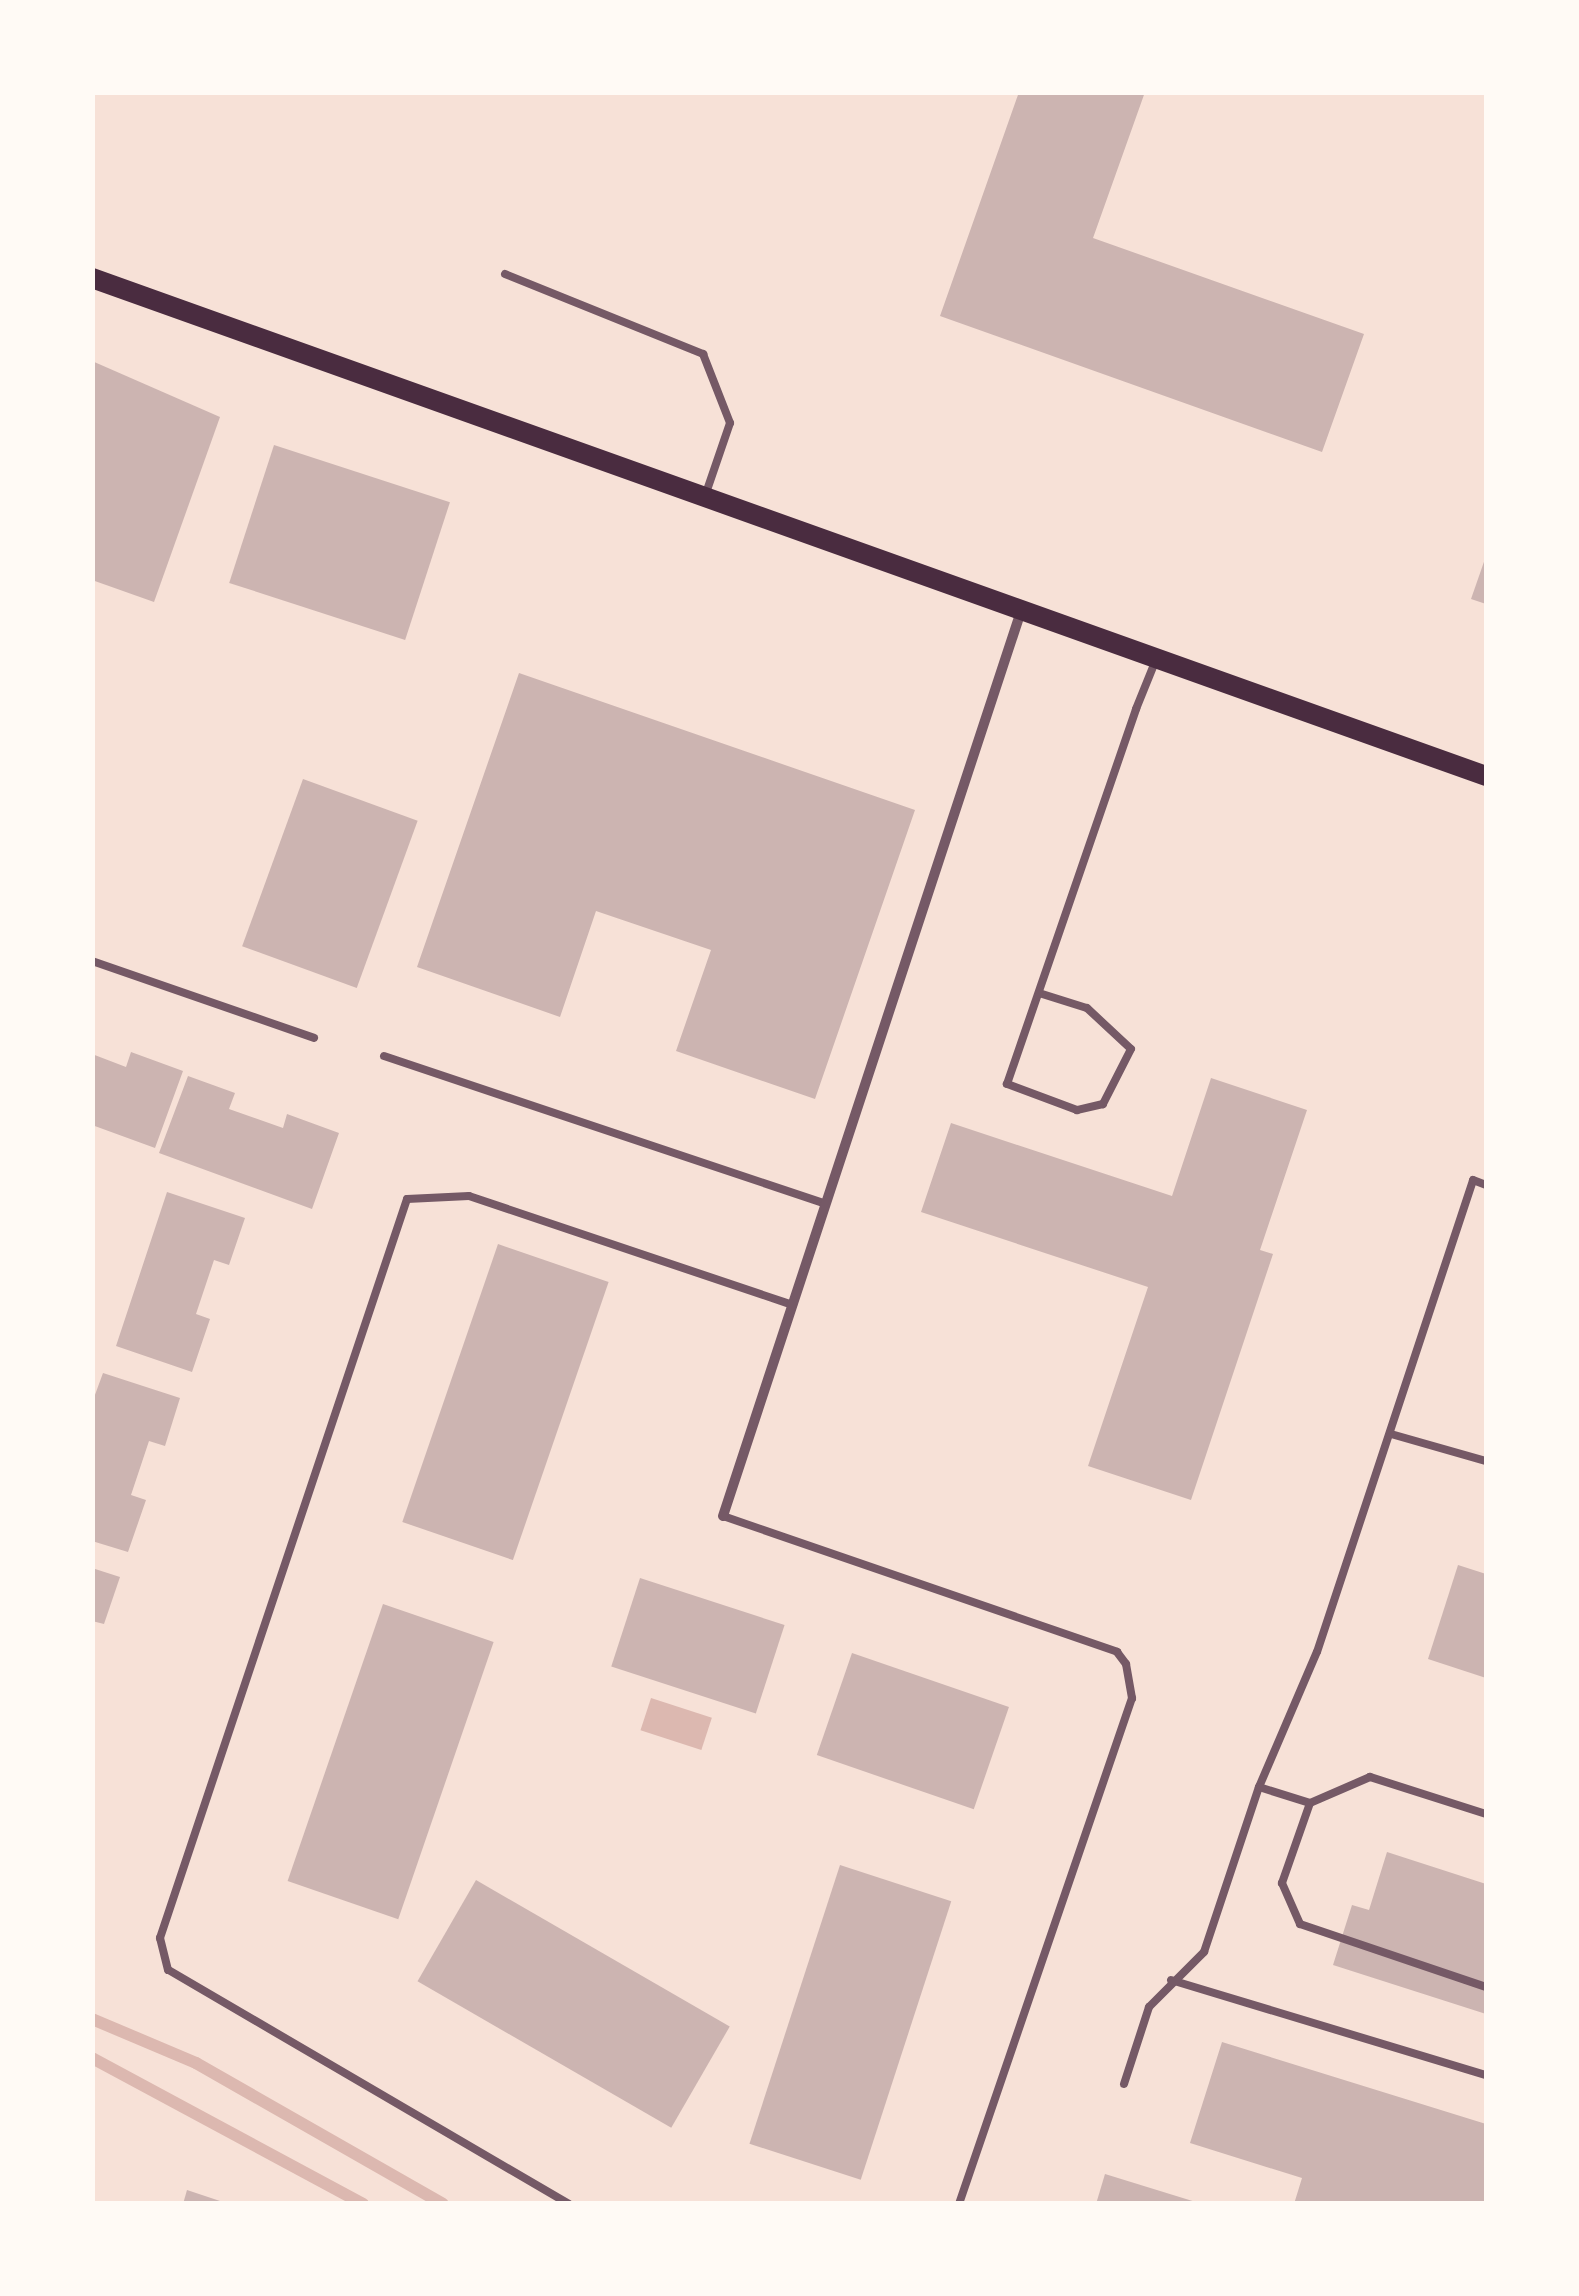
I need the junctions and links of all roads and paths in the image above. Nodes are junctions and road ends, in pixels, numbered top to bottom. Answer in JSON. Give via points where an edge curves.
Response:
{"nodes":[{"id":1,"x":505,"y":274,"type":"dead end"},
{"id":2,"x":92,"y":278,"type":"edge"},
{"id":3,"x":705,"y":497,"type":"junction"},
{"id":4,"x":1021,"y":610,"type":"junction"},
{"id":5,"x":1156,"y":658,"type":"junction"},
{"id":6,"x":1486,"y":776,"type":"edge"},
{"id":7,"x":92,"y":962,"type":"edge"},
{"id":8,"x":1038,"y":993,"type":"junction"},
{"id":9,"x":314,"y":1038,"type":"dead end"},
{"id":10,"x":384,"y":1056,"type":"dead end"},
{"id":11,"x":1486,"y":1184,"type":"edge"},
{"id":12,"x":826,"y":1204,"type":"junction"},
{"id":13,"x":792,"y":1305,"type":"junction"},
{"id":14,"x":1391,"y":1434,"type":"junction"},
{"id":15,"x":1486,"y":1462,"type":"edge"},
{"id":16,"x":723,"y":1516,"type":"joint"},
{"id":17,"x":1259,"y":1787,"type":"junction"},
{"id":18,"x":1310,"y":1802,"type":"junction"},
{"id":19,"x":1486,"y":1814,"type":"edge"},
{"id":20,"x":1172,"y":1980,"type":"junction"},
{"id":21,"x":1486,"y":1987,"type":"edge"},
{"id":22,"x":1486,"y":2075,"type":"edge"},
{"id":23,"x":1124,"y":2084,"type":"dead end"},
{"id":24,"x":569,"y":2204,"type":"edge"},
{"id":25,"x":959,"y":2204,"type":"edge"}],
"edges":[{"from":1,"to":3,"type":"lane","via":[[703,354],[730,423]]},
{"from":2,"to":3,"type":"main road"},
{"from":3,"to":4,"type":"main road"},
{"from":4,"to":5,"type":"main road"},
{"from":4,"to":12,"type":"street"},
{"from":5,"to":6,"type":"main road"},
{"from":5,"to":8,"type":"lane"},
{"from":7,"to":9,"type":"lane"},
{"from":8,"to":8,"type":"lane","via":[[1007,1084],[1077,1110],[1103,1104],[1131,1049],[1087,1008]]},
{"from":10,"to":12,"type":"lane"},
{"from":11,"to":14,"type":"lane","via":[[1473,1180]]},
{"from":12,"to":13,"type":"street"},
{"from":13,"to":16,"type":"street"},
{"from":13,"to":24,"type":"lane","via":[[469,1196],[407,1199],[160,1938],[168,1970]]},
{"from":14,"to":15,"type":"lane"},
{"from":14,"to":17,"type":"lane","via":[[1317,1652]]},
{"from":16,"to":25,"type":"lane","via":[[1117,1652],[1126,1664],[1132,1698]]},
{"from":17,"to":18,"type":"lane"},
{"from":17,"to":20,"type":"lane","via":[[1204,1952]]},
{"from":18,"to":19,"type":"lane","via":[[1370,1777]]},
{"from":18,"to":21,"type":"lane","via":[[1282,1883],[1300,1924]]},
{"from":20,"to":22,"type":"lane"},
{"from":20,"to":23,"type":"lane","via":[[1149,2007]]}]}
